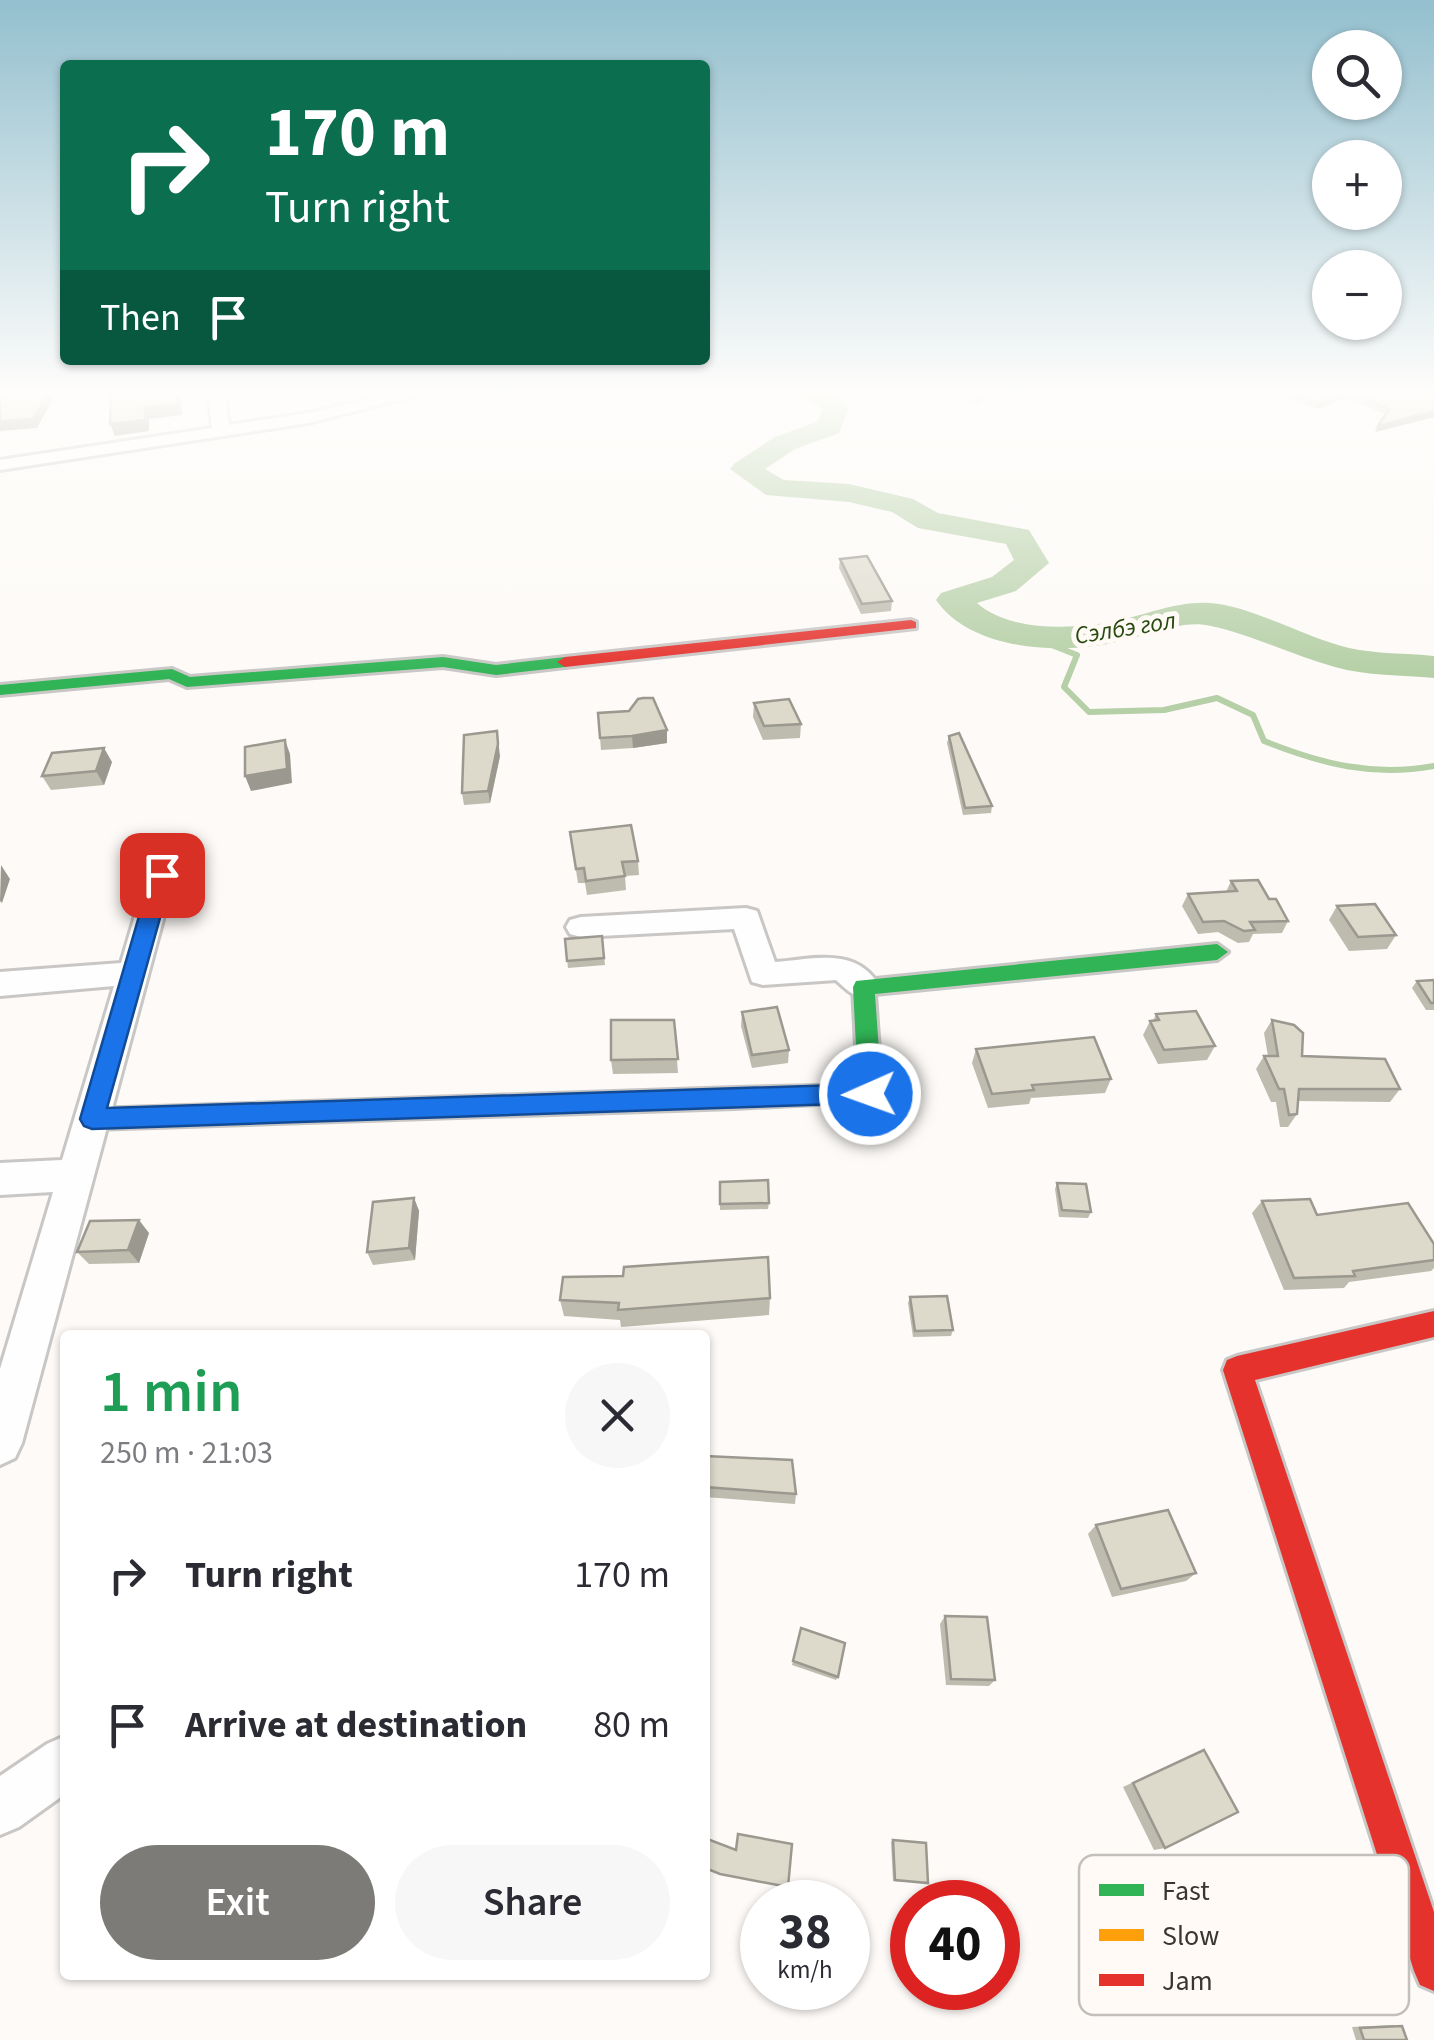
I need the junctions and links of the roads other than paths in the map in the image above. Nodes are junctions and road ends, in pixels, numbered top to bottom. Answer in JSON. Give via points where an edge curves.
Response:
{"nodes":[{"id":1,"x":911,"y":625,"type":"dead end"},
{"id":2,"x":0,"y":690,"type":"edge"},
{"id":3,"x":162,"y":875,"type":"dead end"},
{"id":4,"x":581,"y":927,"type":"dead end"},
{"id":5,"x":1217,"y":952,"type":"dead end"},
{"id":6,"x":134,"y":973,"type":"junction"},
{"id":7,"x":0,"y":984,"type":"edge"},
{"id":8,"x":864,"y":987,"type":"junction"},
{"id":9,"x":92,"y":1119,"type":"junction"},
{"id":10,"x":76,"y":1174,"type":"junction"},
{"id":11,"x":0,"y":1180,"type":"edge"},
{"id":12,"x":1434,"y":1324,"type":"edge"},
{"id":13,"x":0,"y":1443,"type":"edge"},
{"id":14,"x":60,"y":1766,"type":"edge"},
{"id":15,"x":0,"y":1808,"type":"edge"},
{"id":16,"x":1396,"y":1855,"type":"edge"},
{"id":17,"x":1409,"y":1896,"type":"edge"},
{"id":18,"x":1434,"y":1972,"type":"edge"}],
"edges":[{"from":1,"to":2,"type":"street","via":[[496,670],[442,662],[187,682],[172,674]]},
{"from":3,"to":6,"type":"street"},
{"from":4,"to":8,"type":"street","via":[[746,918],[764,974],[843,968]]},
{"from":5,"to":8,"type":"street"},
{"from":6,"to":7,"type":"street"},
{"from":6,"to":9,"type":"street"},
{"from":8,"to":9,"type":"street","via":[[870,1094]]},
{"from":9,"to":10,"type":"street"},
{"from":10,"to":11,"type":"street"},
{"from":10,"to":13,"type":"street"},
{"from":12,"to":16,"type":"street","via":[[1237,1370]]},
{"from":14,"to":15,"type":"street"},
{"from":17,"to":18,"type":"street"}]}
